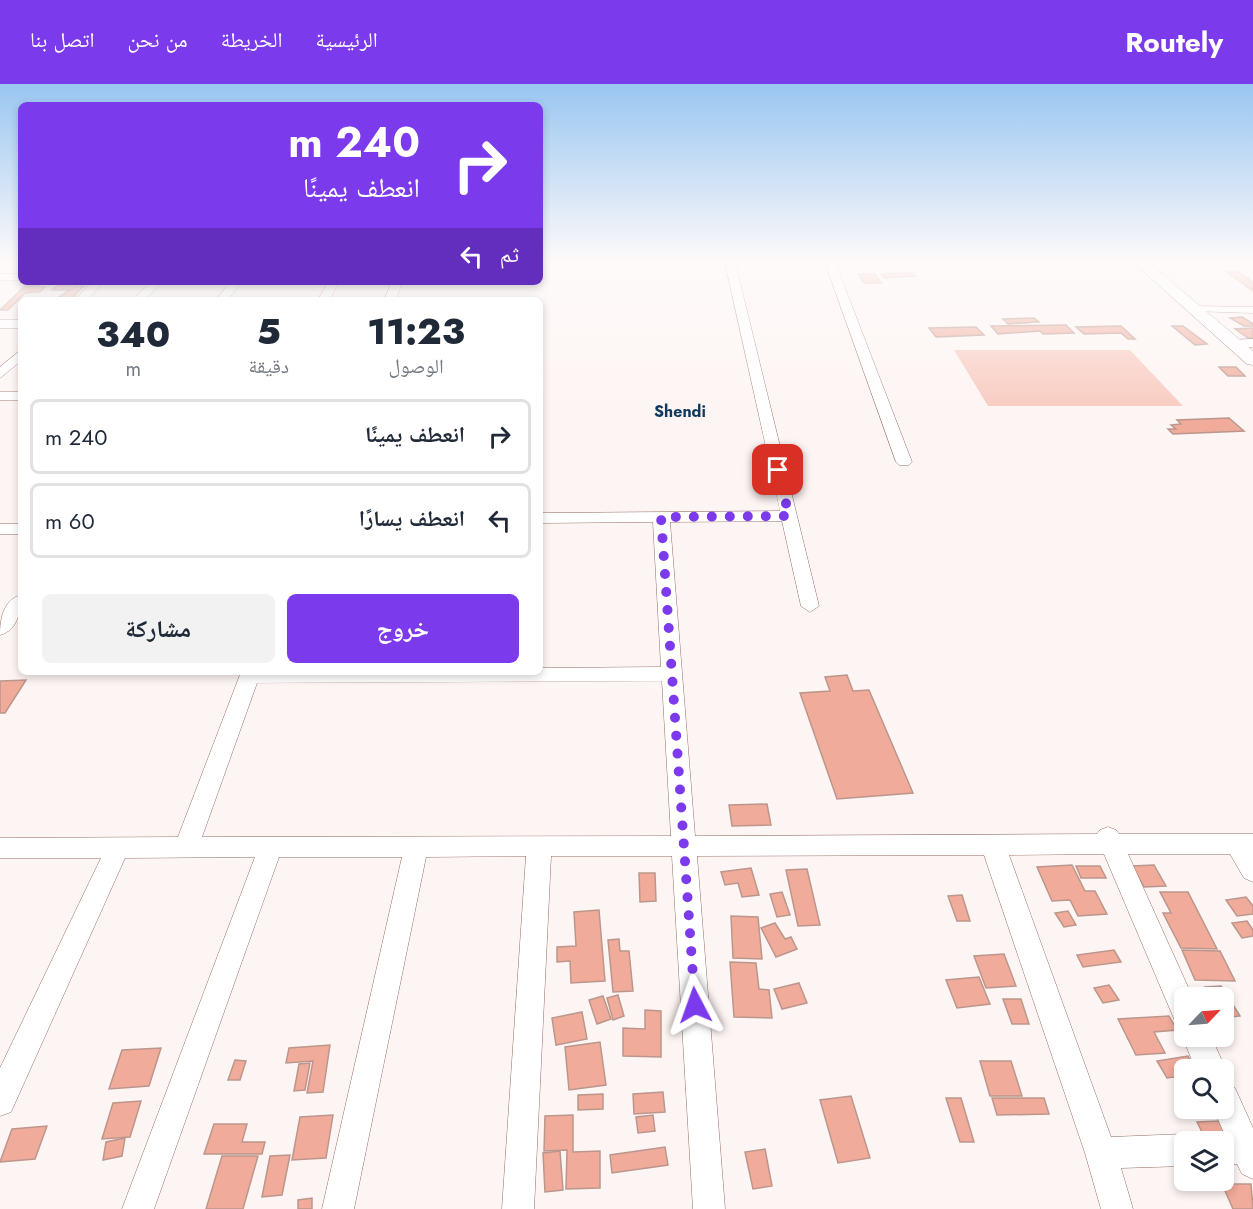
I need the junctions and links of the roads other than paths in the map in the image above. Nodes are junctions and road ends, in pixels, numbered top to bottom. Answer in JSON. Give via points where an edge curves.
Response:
{"nodes":[{"id":1,"x":742,"y":314,"type":"edge"},
{"id":2,"x":849,"y":314,"type":"edge"},
{"id":3,"x":1200,"y":314,"type":"edge"},
{"id":4,"x":0,"y":324,"type":"edge"},
{"id":5,"x":18,"y":324,"type":"edge"},
{"id":6,"x":1253,"y":343,"type":"edge"},
{"id":7,"x":1234,"y":344,"type":"junction"},
{"id":8,"x":18,"y":357,"type":"edge"},
{"id":9,"x":1253,"y":360,"type":"edge"},
{"id":10,"x":0,"y":374,"type":"edge"},
{"id":11,"x":0,"y":396,"type":"edge"},
{"id":12,"x":18,"y":396,"type":"edge"},
{"id":13,"x":904,"y":462,"type":"dead end"},
{"id":14,"x":789,"y":516,"type":"junction"},
{"id":15,"x":661,"y":517,"type":"junction"},
{"id":16,"x":543,"y":518,"type":"edge"},
{"id":17,"x":0,"y":529,"type":"edge"},
{"id":18,"x":18,"y":529,"type":"edge"},
{"id":19,"x":18,"y":605,"type":"edge"},
{"id":20,"x":810,"y":606,"type":"dead end"},
{"id":21,"x":0,"y":629,"type":"edge"},
{"id":22,"x":543,"y":674,"type":"edge"},
{"id":23,"x":673,"y":674,"type":"junction"},
{"id":24,"x":250,"y":675,"type":"edge"},
{"id":25,"x":1110,"y":841,"type":"junction"},
{"id":26,"x":993,"y":844,"type":"junction"},
{"id":27,"x":1245,"y":844,"type":"edge"},
{"id":28,"x":539,"y":846,"type":"junction"},
{"id":29,"x":685,"y":846,"type":"junction"},
{"id":30,"x":118,"y":847,"type":"junction"},
{"id":31,"x":186,"y":847,"type":"junction"},
{"id":32,"x":271,"y":847,"type":"junction"},
{"id":33,"x":416,"y":847,"type":"junction"},
{"id":34,"x":0,"y":848,"type":"edge"},
{"id":35,"x":1253,"y":871,"type":"edge"},
{"id":36,"x":1174,"y":987,"type":"edge"},
{"id":37,"x":0,"y":1101,"type":"edge"},
{"id":38,"x":1232,"y":1119,"type":"edge"},
{"id":39,"x":1174,"y":1150,"type":"edge"},
{"id":40,"x":1244,"y":1152,"type":"edge"},
{"id":41,"x":1101,"y":1153,"type":"junction"},
{"id":42,"x":138,"y":1209,"type":"edge"},
{"id":43,"x":338,"y":1209,"type":"edge"},
{"id":44,"x":518,"y":1209,"type":"edge"},
{"id":45,"x":709,"y":1209,"type":"edge"},
{"id":46,"x":1117,"y":1209,"type":"edge"}],
"edges":[{"from":1,"to":14,"type":"street"},
{"from":2,"to":13,"type":"street"},
{"from":3,"to":7,"type":"main road"},
{"from":4,"to":5,"type":"street"},
{"from":6,"to":7,"type":"street"},
{"from":7,"to":9,"type":"main road"},
{"from":8,"to":10,"type":"street"},
{"from":11,"to":12,"type":"street"},
{"from":14,"to":15,"type":"street"},
{"from":14,"to":20,"type":"street"},
{"from":15,"to":16,"type":"street"},
{"from":15,"to":23,"type":"street"},
{"from":17,"to":18,"type":"street"},
{"from":19,"to":21,"type":"street"},
{"from":22,"to":23,"type":"street"},
{"from":23,"to":29,"type":"street"},
{"from":24,"to":31,"type":"street"},
{"from":25,"to":26,"type":"street"},
{"from":25,"to":27,"type":"street"},
{"from":25,"to":36,"type":"street"},
{"from":26,"to":29,"type":"street"},
{"from":26,"to":41,"type":"street"},
{"from":27,"to":35,"type":"street"},
{"from":28,"to":29,"type":"street"},
{"from":28,"to":33,"type":"street"},
{"from":28,"to":44,"type":"street"},
{"from":29,"to":45,"type":"street"},
{"from":30,"to":31,"type":"street"},
{"from":30,"to":34,"type":"street"},
{"from":30,"to":37,"type":"street"},
{"from":31,"to":32,"type":"street"},
{"from":32,"to":33,"type":"street"},
{"from":32,"to":42,"type":"street"},
{"from":33,"to":43,"type":"street"},
{"from":38,"to":40,"type":"street"},
{"from":39,"to":41,"type":"street"},
{"from":41,"to":46,"type":"street"}]}
